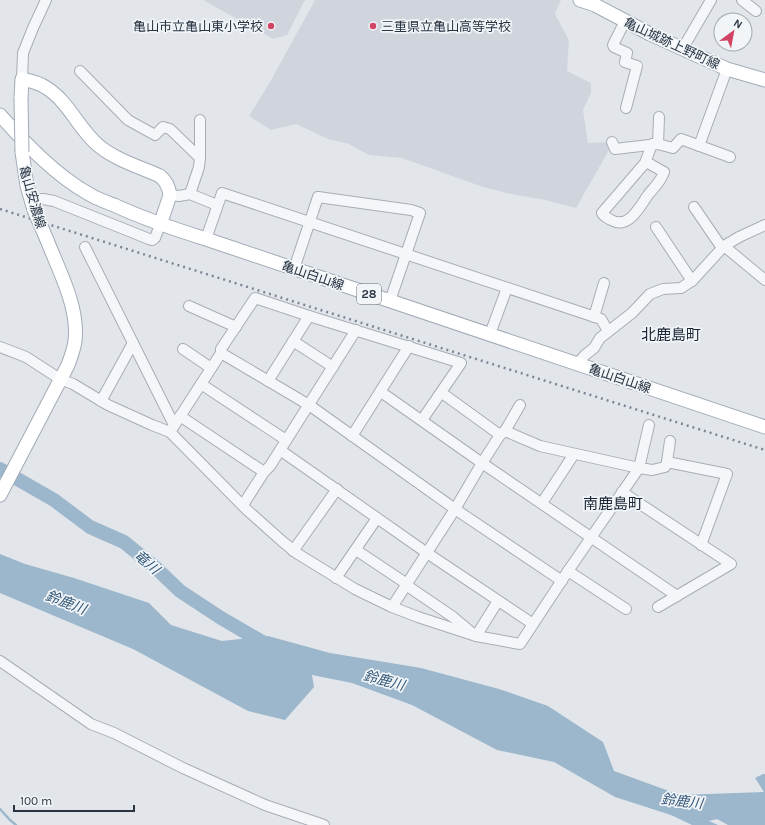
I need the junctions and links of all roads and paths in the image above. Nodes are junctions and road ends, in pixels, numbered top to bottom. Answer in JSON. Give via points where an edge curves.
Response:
{"nodes":[{"id":1,"x":46,"y":0,"type":"edge"},
{"id":2,"x":580,"y":0,"type":"edge"},
{"id":3,"x":742,"y":0,"type":"edge"},
{"id":4,"x":708,"y":1,"type":"edge"},
{"id":5,"x":756,"y":11,"type":"dead end"},
{"id":6,"x":624,"y":21,"type":"junction"},
{"id":7,"x":683,"y":48,"type":"junction"},
{"id":8,"x":727,"y":68,"type":"junction"},
{"id":9,"x":80,"y":71,"type":"dead end"},
{"id":10,"x":22,"y":79,"type":"junction"},
{"id":11,"x":765,"y":80,"type":"edge"},
{"id":12,"x":626,"y":108,"type":"dead end"},
{"id":13,"x":0,"y":115,"type":"edge"},
{"id":14,"x":659,"y":117,"type":"dead end"},
{"id":15,"x":200,"y":120,"type":"dead end"},
{"id":16,"x":612,"y":142,"type":"dead end"},
{"id":17,"x":655,"y":144,"type":"junction"},
{"id":18,"x":699,"y":146,"type":"junction"},
{"id":19,"x":730,"y":156,"type":"dead end"},
{"id":20,"x":200,"y":158,"type":"junction"},
{"id":21,"x":645,"y":163,"type":"junction"},
{"id":22,"x":190,"y":194,"type":"junction"},
{"id":23,"x":170,"y":195,"type":"junction"},
{"id":24,"x":33,"y":205,"type":"junction"},
{"id":25,"x":217,"y":205,"type":"junction"},
{"id":26,"x":694,"y":207,"type":"dead end"},
{"id":27,"x":310,"y":223,"type":"junction"},
{"id":28,"x":160,"y":225,"type":"junction"},
{"id":29,"x":765,"y":225,"type":"edge"},
{"id":30,"x":656,"y":228,"type":"dead end"},
{"id":31,"x":206,"y":239,"type":"junction"},
{"id":32,"x":85,"y":247,"type":"dead end"},
{"id":33,"x":722,"y":247,"type":"junction"},
{"id":34,"x":406,"y":254,"type":"junction"},
{"id":35,"x":294,"y":269,"type":"junction"},
{"id":36,"x":765,"y":280,"type":"edge"},
{"id":37,"x":692,"y":281,"type":"junction"},
{"id":38,"x":604,"y":283,"type":"dead end"},
{"id":39,"x":507,"y":288,"type":"junction"},
{"id":40,"x":390,"y":301,"type":"junction"},
{"id":41,"x":189,"y":306,"type":"dead end"},
{"id":42,"x":308,"y":316,"type":"junction"},
{"id":43,"x":594,"y":317,"type":"junction"},
{"id":44,"x":236,"y":327,"type":"junction"},
{"id":45,"x":356,"y":330,"type":"junction"},
{"id":46,"x":608,"y":331,"type":"junction"},
{"id":47,"x":490,"y":334,"type":"junction"},
{"id":48,"x":293,"y":341,"type":"junction"},
{"id":49,"x":133,"y":343,"type":"junction"},
{"id":50,"x":409,"y":346,"type":"junction"},
{"id":51,"x":0,"y":347,"type":"edge"},
{"id":52,"x":183,"y":349,"type":"dead end"},
{"id":53,"x":221,"y":353,"type":"junction"},
{"id":54,"x":578,"y":364,"type":"junction"},
{"id":55,"x":333,"y":367,"type":"junction"},
{"id":56,"x":211,"y":368,"type":"junction"},
{"id":57,"x":268,"y":380,"type":"junction"},
{"id":58,"x":59,"y":382,"type":"junction"},
{"id":59,"x":201,"y":384,"type":"junction"},
{"id":60,"x":381,"y":392,"type":"junction"},
{"id":61,"x":442,"y":393,"type":"junction"},
{"id":62,"x":101,"y":401,"type":"junction"},
{"id":63,"x":309,"y":405,"type":"junction"},
{"id":64,"x":520,"y":405,"type":"dead end"},
{"id":65,"x":180,"y":416,"type":"junction"},
{"id":66,"x":422,"y":420,"type":"junction"},
{"id":67,"x":649,"y":425,"type":"dead end"},
{"id":68,"x":765,"y":427,"type":"edge"},
{"id":69,"x":172,"y":429,"type":"junction"},
{"id":70,"x":503,"y":433,"type":"junction"},
{"id":71,"x":352,"y":436,"type":"junction"},
{"id":72,"x":286,"y":440,"type":"junction"},
{"id":73,"x":670,"y":441,"type":"dead end"},
{"id":74,"x":280,"y":450,"type":"junction"},
{"id":75,"x":574,"y":454,"type":"junction"},
{"id":76,"x":667,"y":462,"type":"junction"},
{"id":77,"x":482,"y":463,"type":"junction"},
{"id":78,"x":639,"y":468,"type":"junction"},
{"id":79,"x":264,"y":472,"type":"junction"},
{"id":80,"x":337,"y":489,"type":"junction"},
{"id":81,"x":622,"y":492,"type":"junction"},
{"id":82,"x":0,"y":495,"type":"edge"},
{"id":83,"x":542,"y":503,"type":"junction"},
{"id":84,"x":243,"y":505,"type":"junction"},
{"id":85,"x":455,"y":510,"type":"junction"},
{"id":86,"x":377,"y":518,"type":"junction"},
{"id":87,"x":591,"y":538,"type":"junction"},
{"id":88,"x":701,"y":545,"type":"junction"},
{"id":89,"x":293,"y":550,"type":"junction"},
{"id":90,"x":356,"y":550,"type":"junction"},
{"id":91,"x":427,"y":552,"type":"junction"},
{"id":92,"x":568,"y":570,"type":"junction"},
{"id":93,"x":336,"y":578,"type":"junction"},
{"id":94,"x":562,"y":581,"type":"junction"},
{"id":95,"x":406,"y":585,"type":"junction"},
{"id":96,"x":677,"y":596,"type":"junction"},
{"id":97,"x":498,"y":601,"type":"junction"},
{"id":98,"x":392,"y":607,"type":"junction"},
{"id":99,"x":658,"y":607,"type":"dead end"},
{"id":100,"x":626,"y":610,"type":"dead end"},
{"id":101,"x":533,"y":624,"type":"junction"},
{"id":102,"x":476,"y":636,"type":"junction"},
{"id":103,"x":0,"y":661,"type":"edge"},
{"id":104,"x":324,"y":825,"type":"edge"}],
"edges":[{"from":1,"to":10,"type":"street","via":[[23,53]]},
{"from":2,"to":6,"type":"main road","name":"亀山城跡上野町線"},
{"from":3,"to":5,"type":"street"},
{"from":4,"to":7,"type":"street"},
{"from":6,"to":7,"type":"main road","name":"亀山城跡上野町線"},
{"from":6,"to":12,"type":"street","via":[[613,45],[627,54],[625,62],[637,66]]},
{"from":7,"to":8,"type":"main road","name":"亀山城跡上野町線"},
{"from":8,"to":11,"type":"main road","name":"亀山城跡上野町線"},
{"from":8,"to":18,"type":"street"},
{"from":9,"to":20,"type":"street","via":[[128,120],[155,135],[163,127],[170,129]]},
{"from":10,"to":23,"type":"main road","via":[[45,86],[53,92],[88,135],[108,152],[160,176],[167,185]]},
{"from":10,"to":24,"type":"main road","name":"亀山安濃線","bridge":true,"via":[[22,152],[27,186]]},
{"from":13,"to":28,"type":"main road","name":"亀山白山線","number":"28","via":[[49,165],[77,187]]},
{"from":14,"to":17,"type":"street"},
{"from":15,"to":20,"type":"street"},
{"from":16,"to":17,"type":"street","via":[[615,149]]},
{"from":17,"to":18,"type":"street","via":[[673,148],[681,139]]},
{"from":17,"to":21,"type":"street"},
{"from":18,"to":19,"type":"street"},
{"from":20,"to":22,"type":"street"},
{"from":21,"to":21,"type":"street","via":[[602,213],[603,216],[621,223],[635,215],[660,182],[664,172]]},
{"from":22,"to":23,"type":"street"},
{"from":22,"to":25,"type":"street"},
{"from":23,"to":28,"type":"main road"},
{"from":24,"to":28,"type":"street","via":[[43,199],[54,201],[152,240]]},
{"from":24,"to":58,"type":"main road","name":"亀山安濃線","bridge":true,"via":[[71,304],[75,322],[73,348]]},
{"from":25,"to":27,"type":"street","via":[[222,193]]},
{"from":25,"to":31,"type":"street"},
{"from":26,"to":33,"type":"street"},
{"from":27,"to":34,"type":"street"},
{"from":27,"to":34,"type":"street","via":[[318,197],[420,213]]},
{"from":27,"to":35,"type":"street"},
{"from":28,"to":31,"type":"main road","name":"亀山白山線","number":"28"},
{"from":29,"to":33,"type":"street"},
{"from":30,"to":37,"type":"street"},
{"from":31,"to":35,"type":"main road","name":"亀山白山線","number":"28"},
{"from":32,"to":49,"type":"street"},
{"from":33,"to":36,"type":"street"},
{"from":33,"to":37,"type":"street"},
{"from":34,"to":39,"type":"street"},
{"from":34,"to":40,"type":"street"},
{"from":35,"to":40,"type":"main road","name":"亀山白山線","number":"28"},
{"from":37,"to":46,"type":"street","via":[[681,288],[650,294],[621,323]]},
{"from":38,"to":43,"type":"street"},
{"from":39,"to":43,"type":"street"},
{"from":39,"to":47,"type":"street"},
{"from":40,"to":47,"type":"main road","name":"亀山白山線","number":"28"},
{"from":41,"to":44,"type":"street"},
{"from":42,"to":44,"type":"street","via":[[255,298]]},
{"from":42,"to":45,"type":"street"},
{"from":42,"to":48,"type":"street"},
{"from":43,"to":46,"type":"street","via":[[600,319]]},
{"from":44,"to":53,"type":"street"},
{"from":45,"to":50,"type":"street"},
{"from":45,"to":55,"type":"street"},
{"from":46,"to":54,"type":"street"},
{"from":47,"to":54,"type":"main road","name":"亀山白山線","number":"28"},
{"from":48,"to":55,"type":"street"},
{"from":48,"to":57,"type":"street"},
{"from":49,"to":62,"type":"street"},
{"from":49,"to":69,"type":"street"},
{"from":50,"to":60,"type":"street"},
{"from":50,"to":61,"type":"street","via":[[461,363]]},
{"from":51,"to":58,"type":"street","via":[[26,357]]},
{"from":52,"to":56,"type":"street"},
{"from":53,"to":56,"type":"street"},
{"from":53,"to":57,"type":"street"},
{"from":54,"to":68,"type":"main road","name":"亀山白山線","number":"28"},
{"from":55,"to":63,"type":"street"},
{"from":56,"to":59,"type":"street"},
{"from":57,"to":63,"type":"street"},
{"from":58,"to":62,"type":"street","via":[[73,384]]},
{"from":58,"to":82,"type":"main road","name":"亀山安濃線"},
{"from":59,"to":65,"type":"street"},
{"from":59,"to":72,"type":"street"},
{"from":60,"to":66,"type":"street"},
{"from":60,"to":71,"type":"street"},
{"from":61,"to":66,"type":"street"},
{"from":61,"to":70,"type":"street"},
{"from":62,"to":69,"type":"street","via":[[152,425]]},
{"from":63,"to":71,"type":"street"},
{"from":63,"to":72,"type":"street"},
{"from":64,"to":70,"type":"street"},
{"from":65,"to":69,"type":"street"},
{"from":65,"to":79,"type":"street"},
{"from":66,"to":77,"type":"street"},
{"from":67,"to":78,"type":"street"},
{"from":69,"to":84,"type":"street"},
{"from":70,"to":75,"type":"street"},
{"from":70,"to":77,"type":"street"},
{"from":71,"to":85,"type":"street"},
{"from":72,"to":74,"type":"street"},
{"from":73,"to":76,"type":"street"},
{"from":74,"to":79,"type":"street"},
{"from":74,"to":80,"type":"street"},
{"from":75,"to":78,"type":"street"},
{"from":75,"to":83,"type":"street"},
{"from":76,"to":78,"type":"street","via":[[665,468]]},
{"from":76,"to":88,"type":"street","via":[[727,474]]},
{"from":77,"to":83,"type":"street"},
{"from":77,"to":85,"type":"street"},
{"from":78,"to":81,"type":"street"},
{"from":79,"to":84,"type":"street"},
{"from":80,"to":86,"type":"street"},
{"from":80,"to":89,"type":"street"},
{"from":81,"to":87,"type":"street"},
{"from":81,"to":88,"type":"street"},
{"from":83,"to":87,"type":"street"},
{"from":84,"to":89,"type":"street"},
{"from":85,"to":91,"type":"street"},
{"from":85,"to":94,"type":"street"},
{"from":86,"to":90,"type":"street"},
{"from":86,"to":91,"type":"street"},
{"from":87,"to":92,"type":"street"},
{"from":87,"to":96,"type":"street"},
{"from":88,"to":96,"type":"street","via":[[731,564]]},
{"from":89,"to":93,"type":"street"},
{"from":90,"to":93,"type":"street"},
{"from":90,"to":95,"type":"street"},
{"from":91,"to":95,"type":"street"},
{"from":91,"to":97,"type":"street"},
{"from":92,"to":94,"type":"street"},
{"from":92,"to":100,"type":"street"},
{"from":93,"to":98,"type":"street"},
{"from":94,"to":101,"type":"street"},
{"from":95,"to":98,"type":"street"},
{"from":95,"to":102,"type":"street"},
{"from":96,"to":99,"type":"street"},
{"from":97,"to":101,"type":"street"},
{"from":97,"to":102,"type":"street"},
{"from":98,"to":102,"type":"street"},
{"from":101,"to":102,"type":"street","via":[[520,644]]},
{"from":103,"to":104,"type":"street","via":[[91,724],[265,805]]}]}
